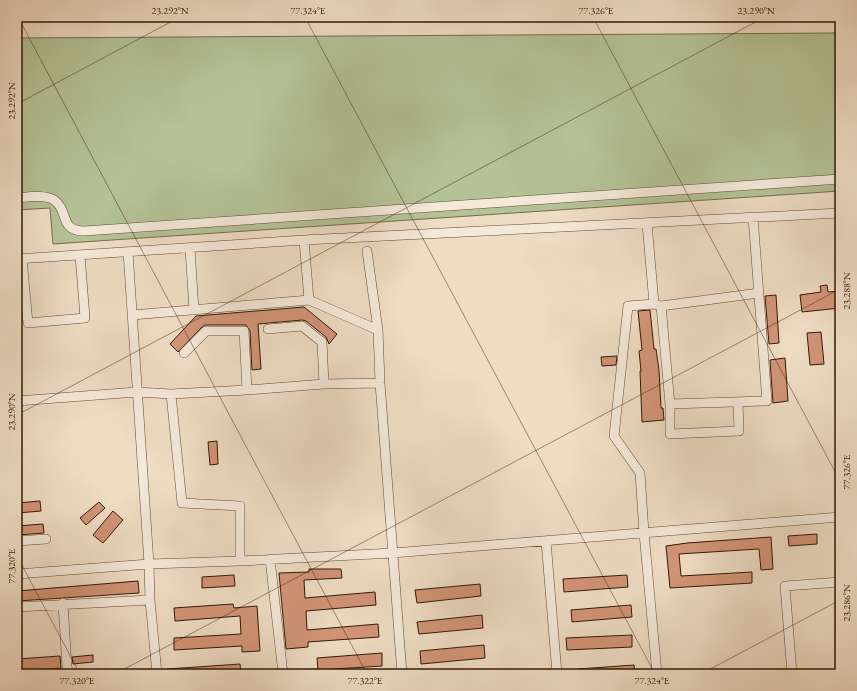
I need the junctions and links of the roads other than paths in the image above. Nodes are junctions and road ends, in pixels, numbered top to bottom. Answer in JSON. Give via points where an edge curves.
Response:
{"nodes":[{"id":1,"x":840,"y":179,"type":"edge"},
{"id":2,"x":17,"y":198,"type":"edge"},
{"id":3,"x":840,"y":213,"type":"edge"},
{"id":4,"x":753,"y":217,"type":"junction"},
{"id":5,"x":647,"y":222,"type":"junction"},
{"id":6,"x":304,"y":240,"type":"junction"},
{"id":7,"x":190,"y":249,"type":"junction"},
{"id":8,"x":367,"y":251,"type":"dead end"},
{"id":9,"x":128,"y":252,"type":"junction"},
{"id":10,"x":80,"y":255,"type":"junction"},
{"id":11,"x":19,"y":259,"type":"edge"},
{"id":12,"x":759,"y":293,"type":"junction"},
{"id":13,"x":309,"y":300,"type":"junction"},
{"id":14,"x":657,"y":305,"type":"junction"},
{"id":15,"x":194,"y":310,"type":"junction"},
{"id":16,"x":132,"y":315,"type":"junction"},
{"id":17,"x":268,"y":328,"type":"dead end"},
{"id":18,"x":378,"y":330,"type":"junction"},
{"id":19,"x":184,"y":353,"type":"dead end"},
{"id":20,"x":380,"y":383,"type":"junction"},
{"id":21,"x":324,"y":384,"type":"junction"},
{"id":22,"x":247,"y":390,"type":"junction"},
{"id":23,"x":137,"y":392,"type":"junction"},
{"id":24,"x":171,"y":394,"type":"junction"},
{"id":25,"x":17,"y":401,"type":"edge"},
{"id":26,"x":738,"y":402,"type":"junction"},
{"id":27,"x":670,"y":404,"type":"junction"},
{"id":28,"x":840,"y":517,"type":"edge"},
{"id":29,"x":644,"y":533,"type":"junction"},
{"id":30,"x":46,"y":538,"type":"dead end"},
{"id":31,"x":17,"y":541,"type":"edge"},
{"id":32,"x":546,"y":541,"type":"junction"},
{"id":33,"x":393,"y":553,"type":"junction"},
{"id":34,"x":270,"y":559,"type":"junction"},
{"id":35,"x":240,"y":560,"type":"junction"},
{"id":36,"x":149,"y":564,"type":"junction"},
{"id":37,"x":17,"y":574,"type":"edge"},
{"id":38,"x":840,"y":582,"type":"edge"},
{"id":39,"x":150,"y":600,"type":"junction"},
{"id":40,"x":63,"y":604,"type":"junction"},
{"id":41,"x":17,"y":606,"type":"edge"},
{"id":42,"x":70,"y":674,"type":"edge"},
{"id":43,"x":157,"y":674,"type":"edge"},
{"id":44,"x":283,"y":674,"type":"edge"},
{"id":45,"x":402,"y":674,"type":"edge"},
{"id":46,"x":557,"y":674,"type":"edge"},
{"id":47,"x":657,"y":674,"type":"edge"},
{"id":48,"x":792,"y":674,"type":"edge"}],
"edges":[{"from":1,"to":2,"type":"street","via":[[84,231],[75,230],[68,224],[54,200],[42,197]]},
{"from":3,"to":4,"type":"street"},
{"from":4,"to":5,"type":"street"},
{"from":4,"to":12,"type":"street"},
{"from":5,"to":6,"type":"street"},
{"from":5,"to":14,"type":"street"},
{"from":6,"to":7,"type":"street"},
{"from":6,"to":13,"type":"street"},
{"from":7,"to":9,"type":"street"},
{"from":7,"to":15,"type":"street"},
{"from":8,"to":18,"type":"street"},
{"from":9,"to":10,"type":"street"},
{"from":9,"to":16,"type":"street"},
{"from":10,"to":11,"type":"street"},
{"from":10,"to":11,"type":"street","via":[[85,318],[28,323]]},
{"from":12,"to":14,"type":"street"},
{"from":12,"to":26,"type":"street","via":[[767,401]]},
{"from":13,"to":15,"type":"street"},
{"from":13,"to":18,"type":"street"},
{"from":14,"to":27,"type":"street"},
{"from":14,"to":29,"type":"street","via":[[628,306],[614,436],[640,473]]},
{"from":15,"to":16,"type":"street"},
{"from":16,"to":23,"type":"street"},
{"from":17,"to":21,"type":"street","via":[[302,326],[322,342]]},
{"from":18,"to":20,"type":"street"},
{"from":19,"to":22,"type":"street","via":[[206,331],[244,331]]},
{"from":20,"to":21,"type":"street"},
{"from":20,"to":33,"type":"street"},
{"from":21,"to":22,"type":"street"},
{"from":22,"to":24,"type":"street"},
{"from":23,"to":24,"type":"street"},
{"from":23,"to":25,"type":"street"},
{"from":23,"to":36,"type":"street"},
{"from":24,"to":35,"type":"street","via":[[182,502],[240,506]]},
{"from":26,"to":27,"type":"street"},
{"from":26,"to":27,"type":"street","via":[[739,431],[670,434]]},
{"from":28,"to":29,"type":"street"},
{"from":29,"to":32,"type":"street"},
{"from":29,"to":47,"type":"street"},
{"from":30,"to":31,"type":"street"},
{"from":32,"to":33,"type":"street"},
{"from":32,"to":46,"type":"street"},
{"from":33,"to":34,"type":"street"},
{"from":33,"to":45,"type":"street"},
{"from":34,"to":35,"type":"street"},
{"from":34,"to":44,"type":"street"},
{"from":35,"to":36,"type":"street"},
{"from":36,"to":37,"type":"street"},
{"from":36,"to":39,"type":"street"},
{"from":38,"to":48,"type":"street","via":[[785,586]]},
{"from":39,"to":40,"type":"street"},
{"from":39,"to":43,"type":"street"},
{"from":40,"to":41,"type":"street"},
{"from":40,"to":42,"type":"street"}]}
